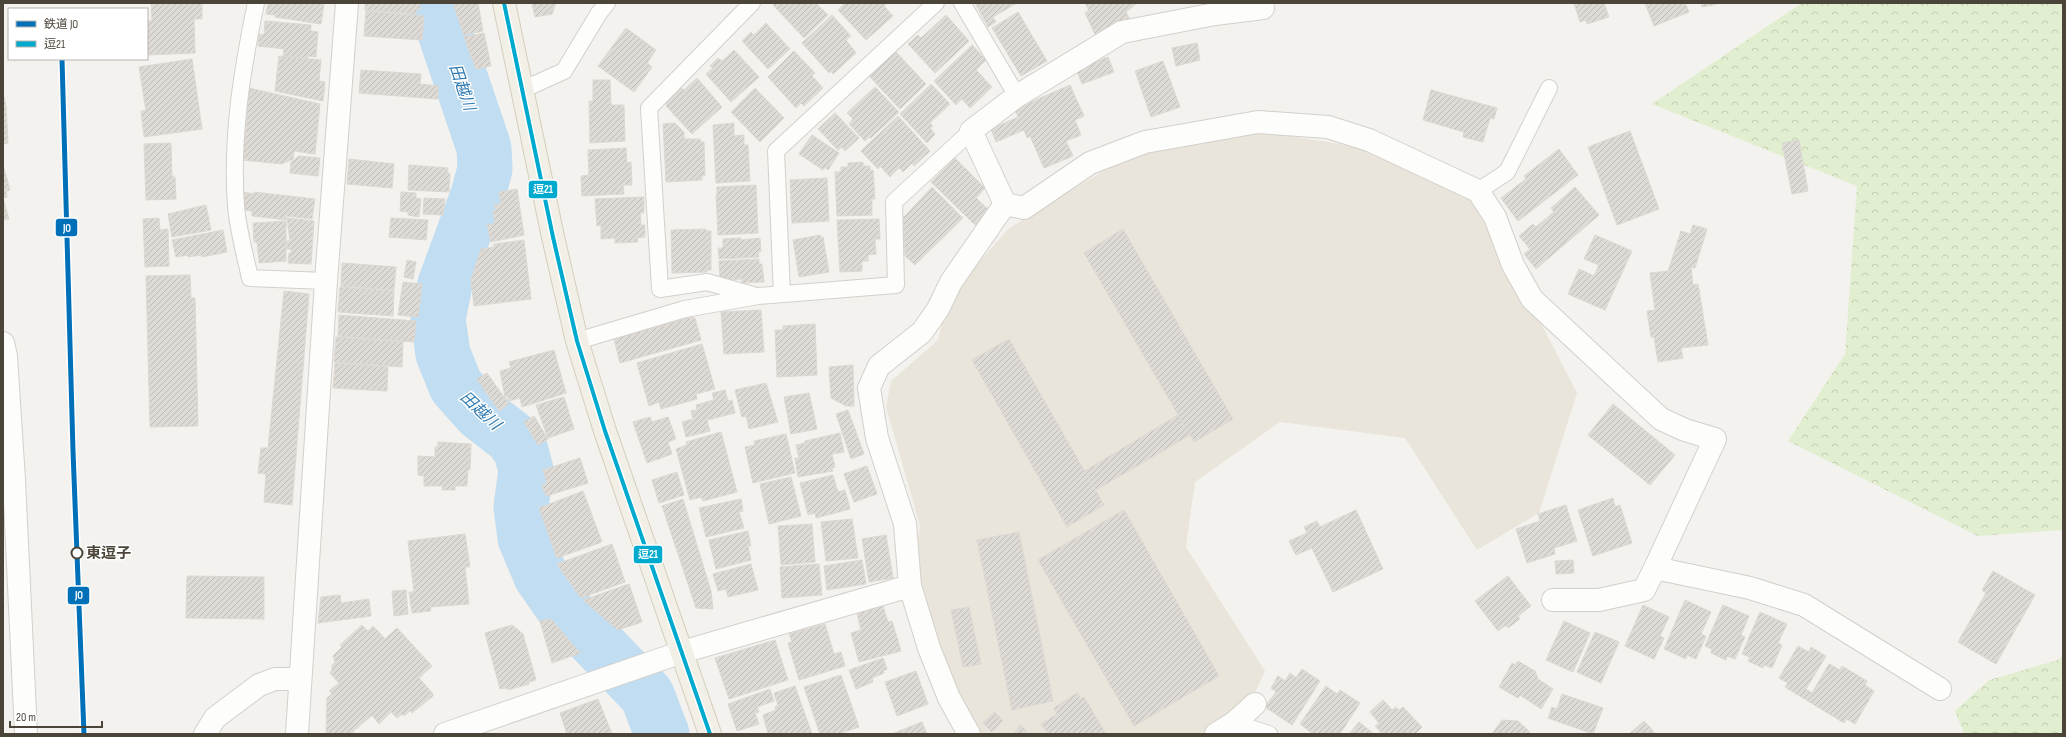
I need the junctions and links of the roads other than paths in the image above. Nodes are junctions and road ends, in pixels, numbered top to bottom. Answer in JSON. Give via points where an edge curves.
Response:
{"nodes":[{"id":1,"x":256,"y":3,"type":"edge"},
{"id":2,"x":347,"y":3,"type":"edge"},
{"id":3,"x":504,"y":3,"type":"edge"},
{"id":4,"x":607,"y":3,"type":"edge"},
{"id":5,"x":752,"y":3,"type":"edge"},
{"id":6,"x":936,"y":3,"type":"edge"},
{"id":7,"x":962,"y":3,"type":"edge"},
{"id":8,"x":1262,"y":3,"type":"edge"},
{"id":9,"x":1549,"y":88,"type":"dead end"},
{"id":10,"x":522,"y":90,"type":"junction"},
{"id":11,"x":1016,"y":96,"type":"junction"},
{"id":12,"x":971,"y":131,"type":"junction"},
{"id":13,"x":1478,"y":191,"type":"junction"},
{"id":14,"x":1005,"y":204,"type":"junction"},
{"id":15,"x":326,"y":281,"type":"junction"},
{"id":16,"x":782,"y":294,"type":"junction"},
{"id":17,"x":758,"y":296,"type":"junction"},
{"id":18,"x":577,"y":341,"type":"junction"},
{"id":19,"x":4,"y":352,"type":"edge"},
{"id":20,"x":1655,"y":568,"type":"junction"},
{"id":21,"x":910,"y":586,"type":"junction"},
{"id":22,"x":1553,"y":600,"type":"dead end"},
{"id":23,"x":682,"y":652,"type":"junction"},
{"id":24,"x":300,"y":679,"type":"junction"},
{"id":25,"x":1940,"y":688,"type":"dead end"},
{"id":26,"x":1255,"y":704,"type":"dead end"},
{"id":27,"x":1225,"y":729,"type":"edge"},
{"id":28,"x":26,"y":734,"type":"edge"},
{"id":29,"x":205,"y":734,"type":"edge"},
{"id":30,"x":296,"y":734,"type":"edge"},
{"id":31,"x":445,"y":734,"type":"edge"},
{"id":32,"x":710,"y":734,"type":"edge"},
{"id":33,"x":969,"y":734,"type":"edge"},
{"id":34,"x":1269,"y":734,"type":"edge"}],
"edges":[{"from":1,"to":15,"type":"lane","via":[[245,58],[236,132],[236,207],[250,278]]},
{"from":2,"to":15,"type":"street"},
{"from":3,"to":10,"type":"main road"},
{"from":4,"to":10,"type":"lane","via":[[564,71]]},
{"from":5,"to":17,"type":"lane","via":[[648,108],[660,290],[707,282]]},
{"from":6,"to":16,"type":"lane","via":[[776,151]]},
{"from":7,"to":11,"type":"lane"},
{"from":8,"to":11,"type":"street","via":[[1262,8],[1215,14],[1122,32]]},
{"from":9,"to":13,"type":"lane","via":[[1507,172]]},
{"from":10,"to":18,"type":"main road"},
{"from":11,"to":12,"type":"street"},
{"from":12,"to":14,"type":"street"},
{"from":12,"to":16,"type":"lane","via":[[894,202],[896,285]]},
{"from":13,"to":14,"type":"street","via":[[1368,140],[1328,127],[1258,122],[1145,142],[1090,163],[1024,208]]},
{"from":13,"to":20,"type":"street","via":[[1495,217],[1513,265],[1532,299],[1661,419],[1715,439]]},
{"from":14,"to":21,"type":"street","via":[[951,282],[938,309],[922,332],[879,366],[869,388],[877,438],[905,524]]},
{"from":15,"to":24,"type":"street"},
{"from":16,"to":17,"type":"lane"},
{"from":17,"to":18,"type":"lane","via":[[685,309]]},
{"from":18,"to":23,"type":"main road","via":[[605,431]]},
{"from":19,"to":28,"type":"street","via":[[14,480]]},
{"from":20,"to":22,"type":"street","via":[[1644,590],[1599,600]]},
{"from":20,"to":25,"type":"street","via":[[1750,588],[1804,605]]},
{"from":21,"to":23,"type":"street"},
{"from":21,"to":33,"type":"street","via":[[948,698]]},
{"from":23,"to":31,"type":"street"},
{"from":23,"to":32,"type":"main road"},
{"from":24,"to":29,"type":"street","via":[[275,679],[258,685],[215,718]]},
{"from":24,"to":30,"type":"street"},
{"from":26,"to":27,"type":"street"},
{"from":27,"to":34,"type":"lane"}]}
